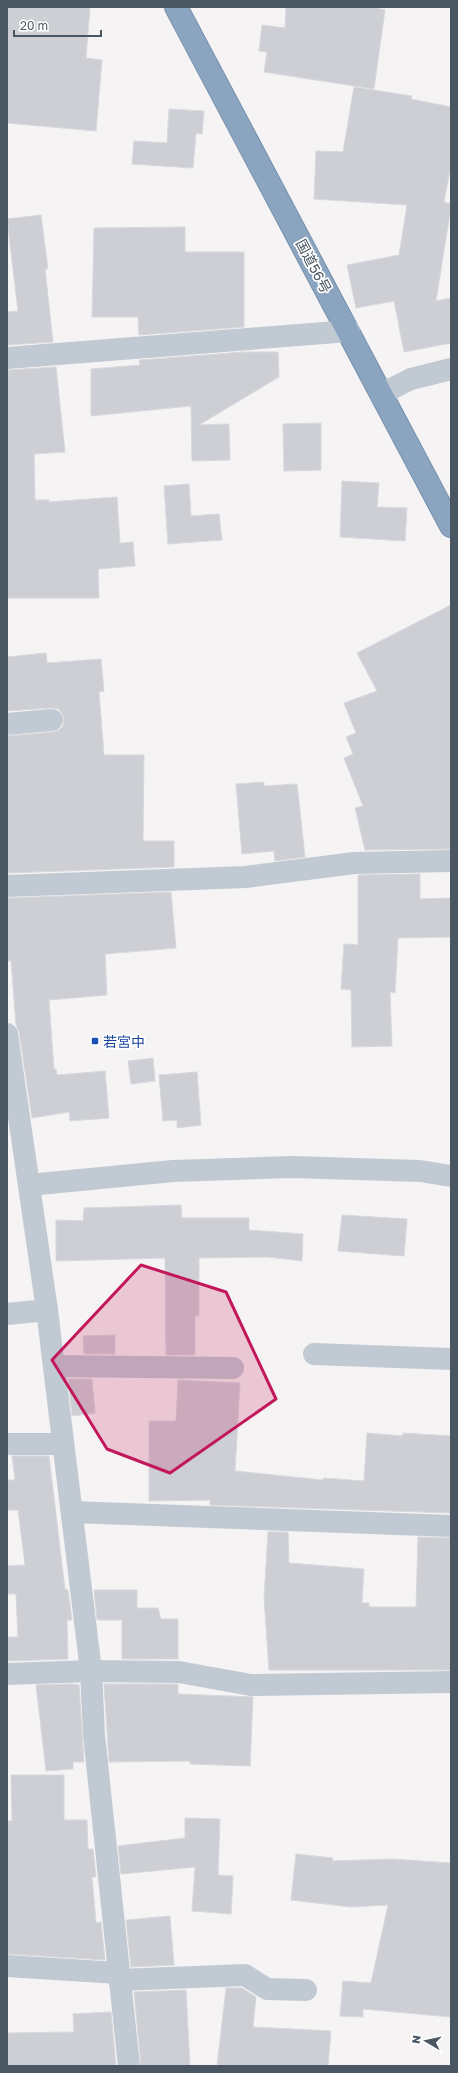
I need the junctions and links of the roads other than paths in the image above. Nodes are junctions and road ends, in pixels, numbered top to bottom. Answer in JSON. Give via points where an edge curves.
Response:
{"nodes":[{"id":1,"x":176,"y":7,"type":"edge"},
{"id":2,"x":349,"y":331,"type":"junction"},
{"id":3,"x":7,"y":358,"type":"edge"},
{"id":4,"x":451,"y":369,"type":"edge"},
{"id":5,"x":381,"y":394,"type":"junction"},
{"id":6,"x":451,"y":526,"type":"edge"},
{"id":7,"x":52,"y":720,"type":"dead end"},
{"id":8,"x":7,"y":724,"type":"edge"},
{"id":9,"x":451,"y":861,"type":"edge"},
{"id":10,"x":7,"y":886,"type":"edge"},
{"id":11,"x":7,"y":1034,"type":"edge"},
{"id":12,"x":9,"y":1065,"type":"edge"},
{"id":13,"x":451,"y":1176,"type":"edge"},
{"id":14,"x":29,"y":1185,"type":"junction"},
{"id":15,"x":47,"y":1310,"type":"junction"},
{"id":16,"x":7,"y":1314,"type":"edge"},
{"id":17,"x":314,"y":1354,"type":"dead end"},
{"id":18,"x":451,"y":1359,"type":"edge"},
{"id":19,"x":54,"y":1366,"type":"junction"},
{"id":20,"x":232,"y":1368,"type":"dead end"},
{"id":21,"x":7,"y":1444,"type":"edge"},
{"id":22,"x":63,"y":1444,"type":"junction"},
{"id":23,"x":72,"y":1512,"type":"junction"},
{"id":24,"x":451,"y":1526,"type":"edge"},
{"id":25,"x":91,"y":1671,"type":"junction"},
{"id":26,"x":7,"y":1674,"type":"edge"},
{"id":27,"x":451,"y":1682,"type":"edge"},
{"id":28,"x":7,"y":1966,"type":"edge"},
{"id":29,"x":119,"y":1976,"type":"junction"},
{"id":30,"x":306,"y":1990,"type":"dead end"},
{"id":31,"x":129,"y":2066,"type":"edge"}],
"edges":[{"from":1,"to":2,"type":"highway","name":"国道56号"},
{"from":2,"to":3,"type":"street"},
{"from":2,"to":5,"type":"highway","name":"国道56号"},
{"from":4,"to":5,"type":"street","via":[[411,379]]},
{"from":5,"to":6,"type":"highway","name":"国道56号"},
{"from":7,"to":8,"type":"street"},
{"from":9,"to":10,"type":"street","via":[[354,864],[246,877]]},
{"from":11,"to":12,"type":"street"},
{"from":12,"to":14,"type":"street"},
{"from":13,"to":14,"type":"street","via":[[420,1171],[292,1167],[173,1171]]},
{"from":14,"to":15,"type":"street"},
{"from":15,"to":16,"type":"street"},
{"from":15,"to":19,"type":"street"},
{"from":17,"to":18,"type":"street"},
{"from":19,"to":20,"type":"street"},
{"from":19,"to":22,"type":"street"},
{"from":21,"to":22,"type":"street"},
{"from":22,"to":23,"type":"street"},
{"from":23,"to":24,"type":"street"},
{"from":23,"to":25,"type":"street"},
{"from":25,"to":26,"type":"street"},
{"from":25,"to":27,"type":"street","via":[[179,1672],[251,1685]]},
{"from":25,"to":29,"type":"street","via":[[94,1735]]},
{"from":28,"to":29,"type":"street"},
{"from":29,"to":30,"type":"street","via":[[245,1975],[267,1989]]},
{"from":29,"to":31,"type":"street"}]}
